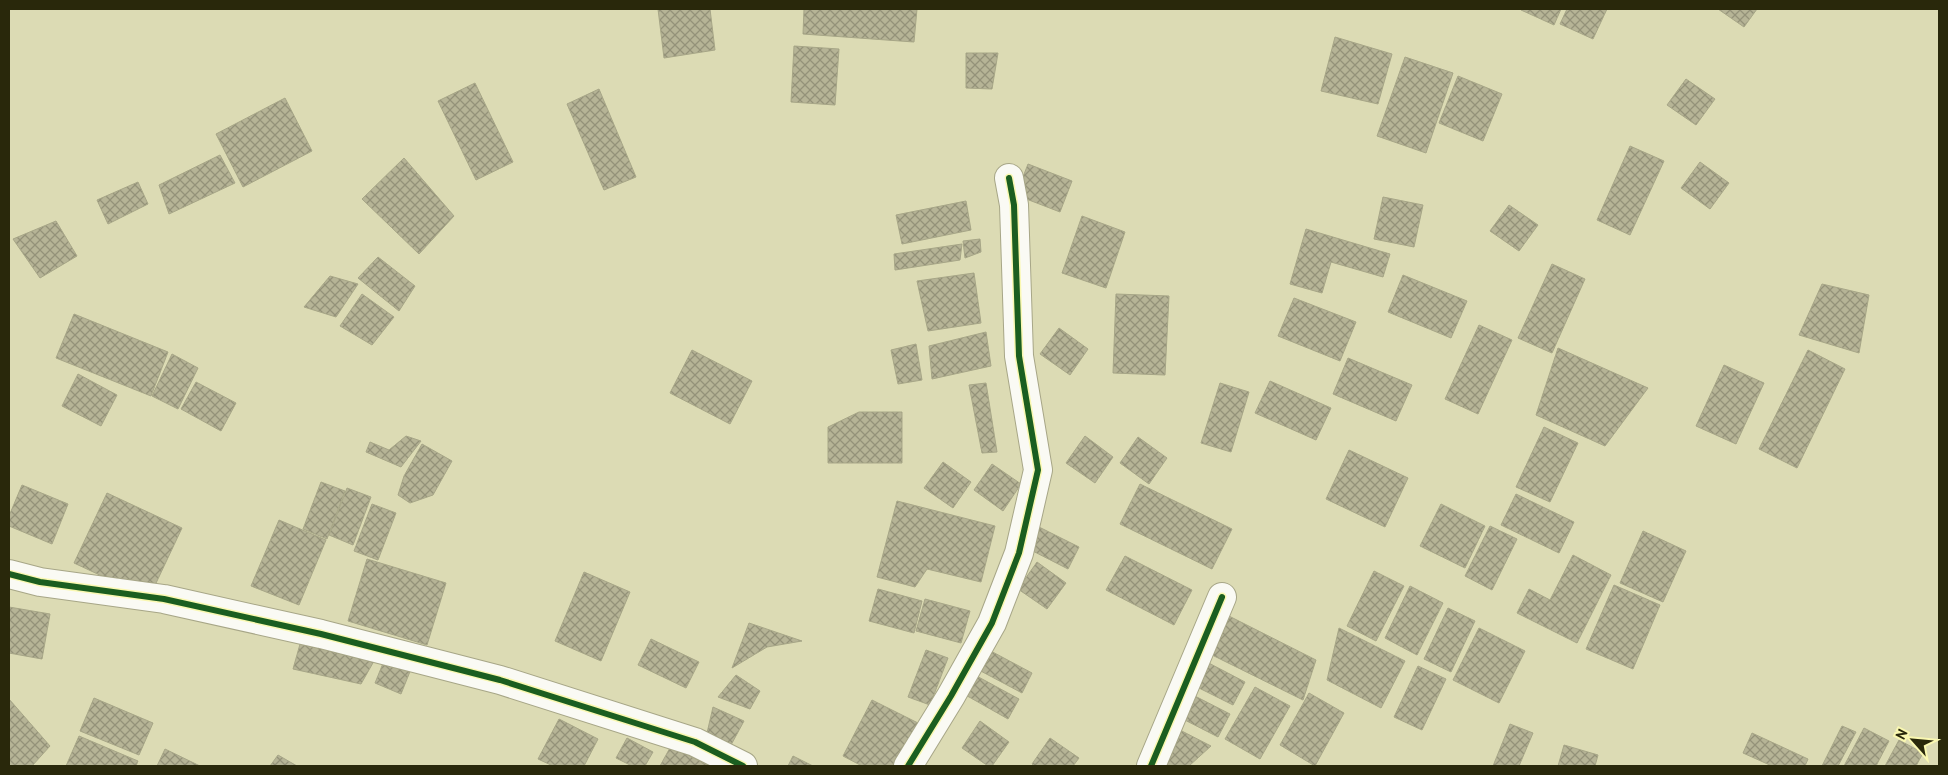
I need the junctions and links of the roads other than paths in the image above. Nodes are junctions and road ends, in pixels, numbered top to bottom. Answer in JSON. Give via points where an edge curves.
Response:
{"nodes":[{"id":1,"x":1009,"y":178,"type":"dead end"},
{"id":2,"x":9,"y":574,"type":"edge"},
{"id":3,"x":1222,"y":597,"type":"dead end"},
{"id":4,"x":743,"y":766,"type":"edge"},
{"id":5,"x":908,"y":766,"type":"edge"},
{"id":6,"x":1151,"y":766,"type":"edge"}],
"edges":[{"from":1,"to":5,"type":"street","via":[[1014,205],[1019,356],[1038,470],[1019,553],[992,623]]},
{"from":2,"to":4,"type":"street","via":[[40,582],[164,599],[321,634],[500,680],[695,742]]},
{"from":3,"to":6,"type":"street"}]}
